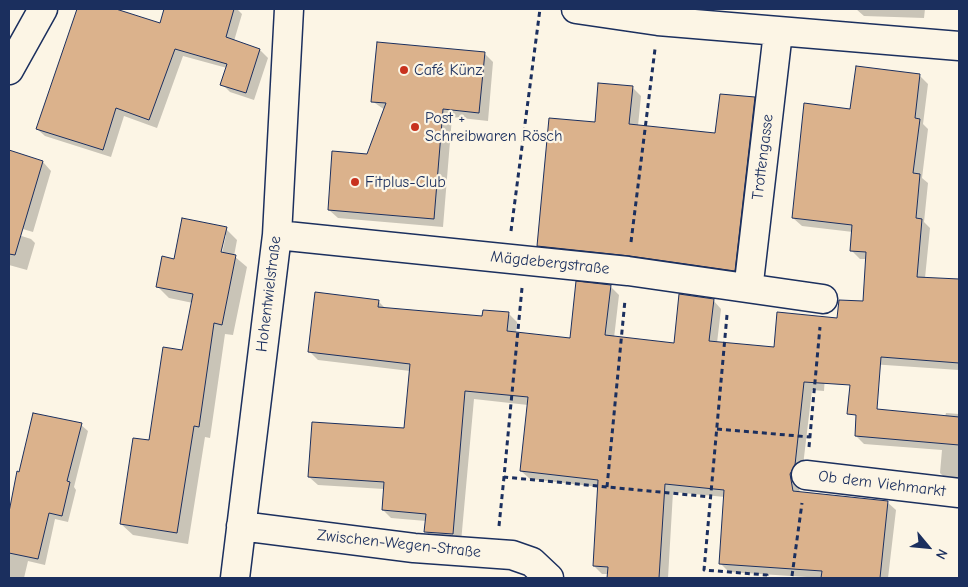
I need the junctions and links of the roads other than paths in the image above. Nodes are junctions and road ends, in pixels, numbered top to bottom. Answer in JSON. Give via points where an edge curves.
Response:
{"nodes":[{"id":1,"x":43,"y":9,"type":"edge"},
{"id":2,"x":289,"y":9,"type":"edge"},
{"id":3,"x":576,"y":9,"type":"edge"},
{"id":4,"x":659,"y":15,"type":"edge"},
{"id":5,"x":778,"y":32,"type":"junction"},
{"id":6,"x":959,"y":46,"type":"edge"},
{"id":7,"x":9,"y":70,"type":"edge"},
{"id":8,"x":277,"y":235,"type":"junction"},
{"id":9,"x":740,"y":284,"type":"junction"},
{"id":10,"x":823,"y":299,"type":"road end"},
{"id":11,"x":806,"y":475,"type":"road end"},
{"id":12,"x":959,"y":493,"type":"edge"},
{"id":13,"x":241,"y":526,"type":"junction"},
{"id":14,"x":235,"y":578,"type":"edge"},
{"id":15,"x":549,"y":578,"type":"edge"}],
"edges":[{"from":1,"to":7,"type":"street"},
{"from":2,"to":8,"type":"street","name":"Hohentwielstraße"},
{"from":3,"to":4,"type":"street"},
{"from":4,"to":5,"type":"street"},
{"from":5,"to":6,"type":"street"},
{"from":5,"to":9,"type":"street","name":"Trottengasse"},
{"from":8,"to":9,"type":"street","name":"Mägdebergstraße"},
{"from":8,"to":13,"type":"street","name":"Hohentwielstraße"},
{"from":9,"to":10,"type":"street","name":"Mägdebergstraße"},
{"from":11,"to":12,"type":"street","name":"Ob dem Viehmarkt"},
{"from":13,"to":14,"type":"street","name":"Hohentwielstraße"},
{"from":13,"to":15,"type":"street","name":"Zwischen-Wegen-Straße","via":[[414,548],[512,555],[532,562]]}]}
